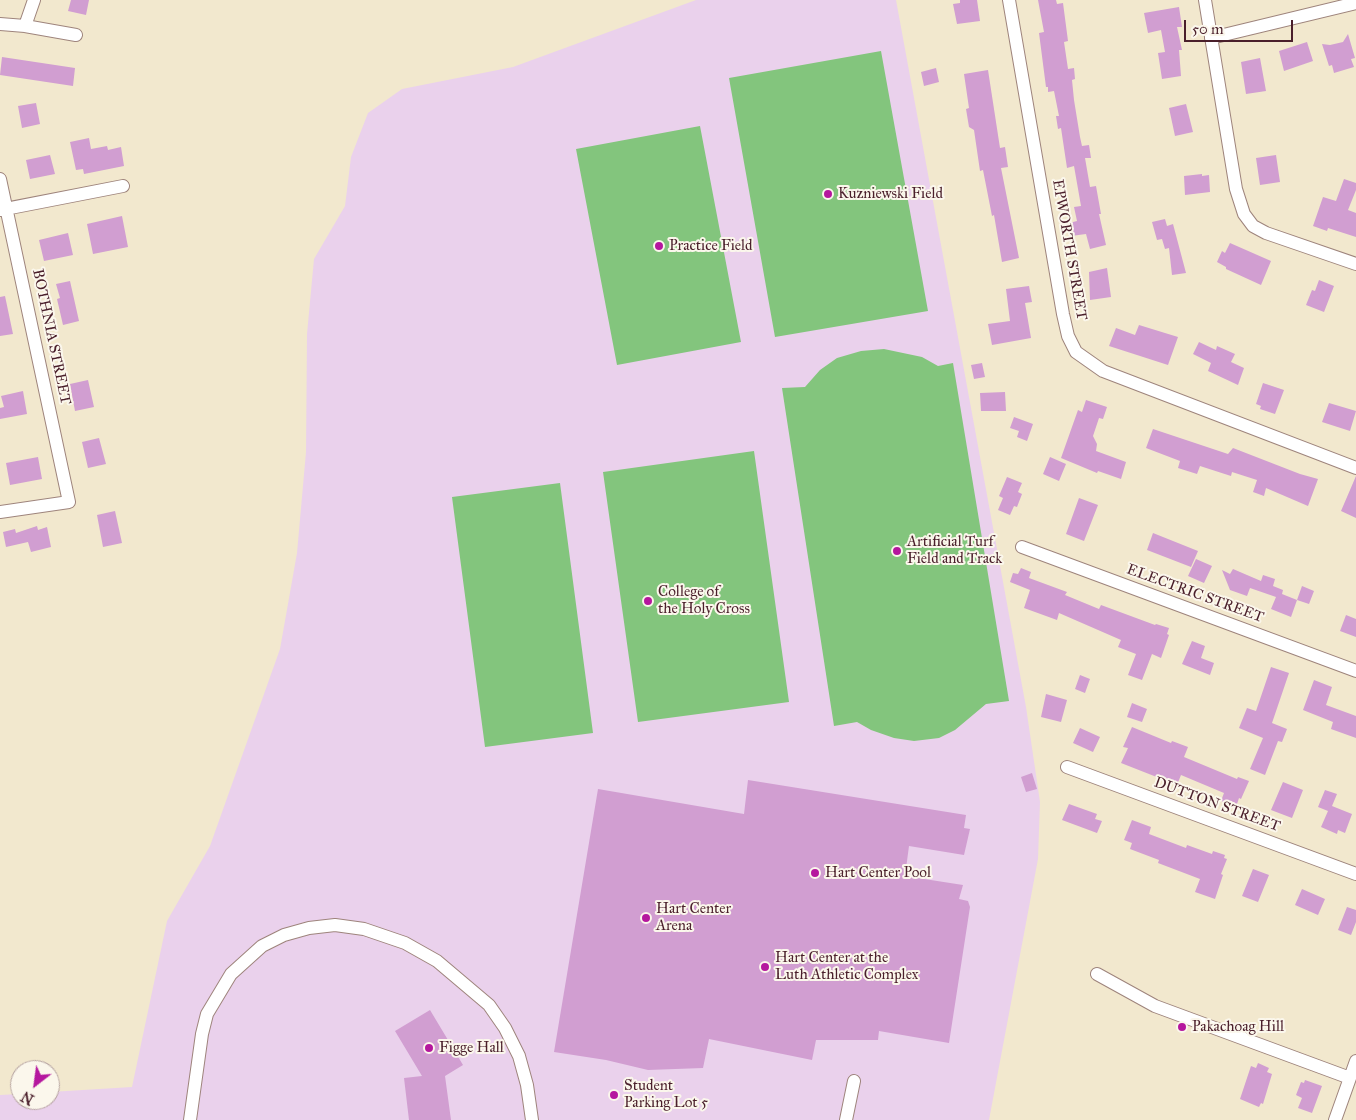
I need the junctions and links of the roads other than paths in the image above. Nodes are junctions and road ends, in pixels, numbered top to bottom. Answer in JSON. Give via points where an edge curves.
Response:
{"nodes":[{"id":1,"x":34,"y":0,"type":"edge"},
{"id":2,"x":1009,"y":0,"type":"edge"},
{"id":3,"x":1205,"y":0,"type":"edge"},
{"id":4,"x":1356,"y":2,"type":"edge"},
{"id":5,"x":0,"y":24,"type":"edge"},
{"id":6,"x":25,"y":26,"type":"junction"},
{"id":7,"x":76,"y":35,"type":"dead end"},
{"id":8,"x":1211,"y":38,"type":"junction"},
{"id":9,"x":0,"y":180,"type":"edge"},
{"id":10,"x":123,"y":186,"type":"dead end"},
{"id":11,"x":4,"y":209,"type":"edge"},
{"id":12,"x":1356,"y":264,"type":"edge"},
{"id":13,"x":1356,"y":468,"type":"edge"},
{"id":14,"x":0,"y":512,"type":"edge"},
{"id":15,"x":1022,"y":547,"type":"dead end"},
{"id":16,"x":1356,"y":671,"type":"edge"},
{"id":17,"x":1067,"y":767,"type":"dead end"},
{"id":18,"x":1356,"y":874,"type":"edge"},
{"id":19,"x":1098,"y":974,"type":"dead end"},
{"id":20,"x":1356,"y":1061,"type":"edge"},
{"id":21,"x":1350,"y":1078,"type":"junction"},
{"id":22,"x":854,"y":1081,"type":"dead end"},
{"id":23,"x":190,"y":1120,"type":"edge"},
{"id":24,"x":532,"y":1120,"type":"edge"},
{"id":25,"x":846,"y":1120,"type":"edge"},
{"id":26,"x":1335,"y":1120,"type":"edge"}],
"edges":[{"from":1,"to":6,"type":"street"},
{"from":2,"to":13,"type":"street","name":"EPWORTH STREET","via":[[1063,314],[1076,352],[1103,371]]},
{"from":3,"to":8,"type":"street"},
{"from":4,"to":8,"type":"street"},
{"from":5,"to":6,"type":"street"},
{"from":6,"to":7,"type":"street"},
{"from":8,"to":12,"type":"street","via":[[1236,188],[1244,214],[1253,226],[1266,234]]},
{"from":9,"to":11,"type":"street","name":"BOTHNIA STREET"},
{"from":10,"to":11,"type":"street"},
{"from":11,"to":14,"type":"street","name":"BOTHNIA STREET","via":[[69,502]]},
{"from":15,"to":16,"type":"street","name":"ELECTRIC STREET"},
{"from":17,"to":18,"type":"street","name":"DUTTON STREET"},
{"from":19,"to":21,"type":"street","via":[[1155,1006]]},
{"from":20,"to":21,"type":"street"},
{"from":21,"to":26,"type":"street"},
{"from":22,"to":25,"type":"street"},
{"from":23,"to":24,"type":"street","via":[[207,1014],[231,974],[262,946],[284,935],[335,925],[364,929],[404,943],[437,961],[489,1005],[519,1056]]}]}
